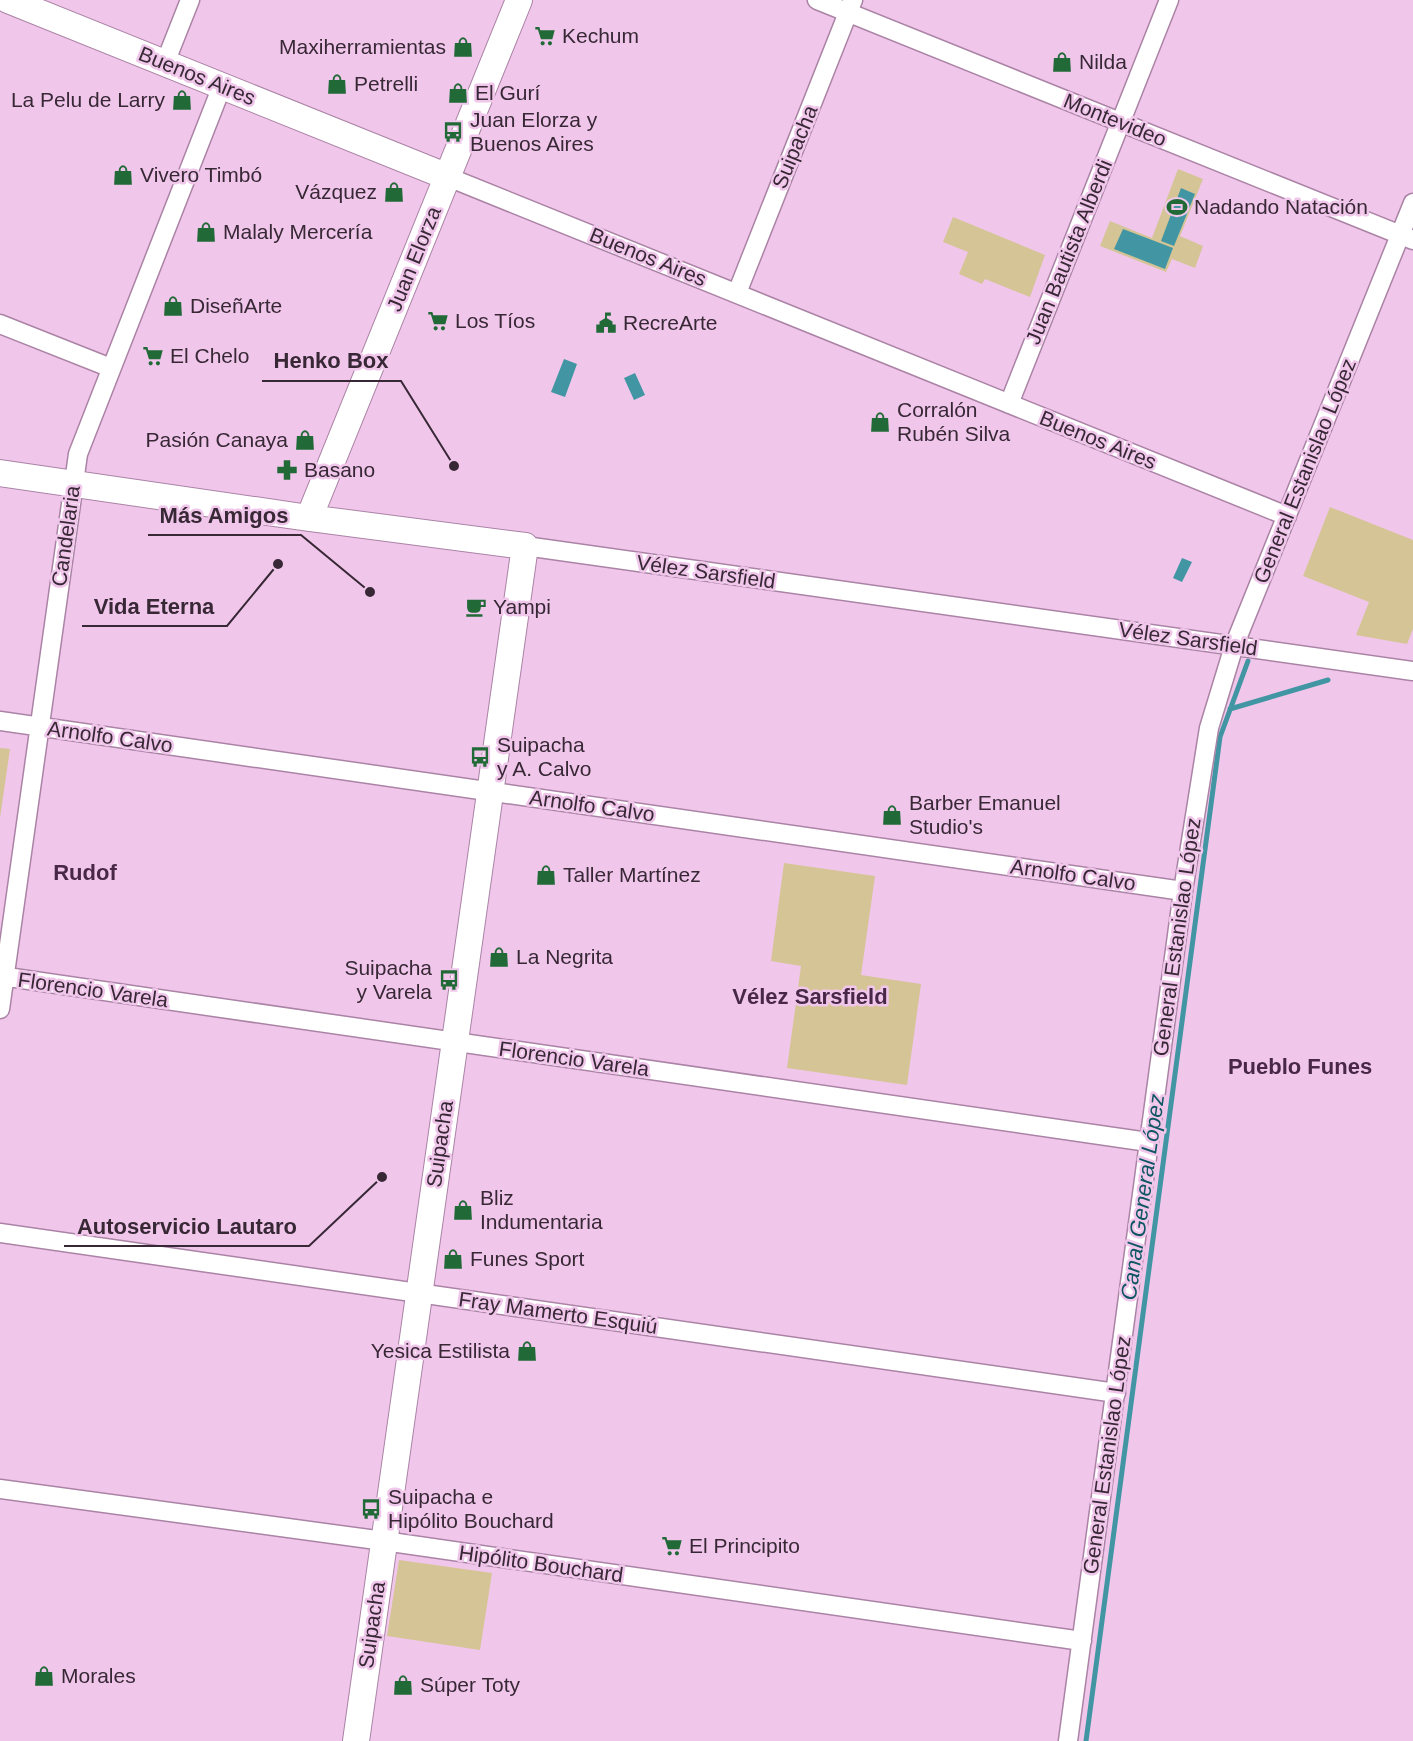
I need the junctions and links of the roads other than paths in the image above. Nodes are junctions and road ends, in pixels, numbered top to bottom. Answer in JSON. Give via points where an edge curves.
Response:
{"nodes":[{"id":1,"x":8,"y":0,"type":"edge"},
{"id":2,"x":190,"y":0,"type":"edge"},
{"id":3,"x":519,"y":0,"type":"edge"},
{"id":4,"x":817,"y":0,"type":"edge"},
{"id":5,"x":1169,"y":0,"type":"edge"},
{"id":6,"x":850,"y":6,"type":"edge"},
{"id":7,"x":165,"y":63,"type":"junction"},
{"id":8,"x":222,"y":86,"type":"junction"},
{"id":9,"x":1120,"y":122,"type":"junction"},
{"id":10,"x":448,"y":177,"type":"junction"},
{"id":11,"x":1413,"y":203,"type":"edge"},
{"id":12,"x":1407,"y":238,"type":"edge"},
{"id":13,"x":737,"y":293,"type":"junction"},
{"id":14,"x":0,"y":324,"type":"edge"},
{"id":15,"x":111,"y":368,"type":"junction"},
{"id":16,"x":1009,"y":404,"type":"junction"},
{"id":17,"x":0,"y":473,"type":"edge"},
{"id":18,"x":74,"y":483,"type":"junction"},
{"id":19,"x":1287,"y":516,"type":"junction"},
{"id":20,"x":309,"y":518,"type":"junction"},
{"id":21,"x":525,"y":546,"type":"junction"},
{"id":22,"x":1234,"y":646,"type":"junction"},
{"id":23,"x":1413,"y":671,"type":"edge"},
{"id":24,"x":0,"y":721,"type":"edge"},
{"id":25,"x":39,"y":727,"type":"junction"},
{"id":26,"x":490,"y":792,"type":"junction"},
{"id":27,"x":1183,"y":891,"type":"junction"},
{"id":28,"x":2,"y":977,"type":"edge"},
{"id":29,"x":0,"y":1009,"type":"edge"},
{"id":30,"x":454,"y":1042,"type":"junction"},
{"id":31,"x":1148,"y":1142,"type":"junction"},
{"id":32,"x":0,"y":1233,"type":"edge"},
{"id":33,"x":419,"y":1293,"type":"junction"},
{"id":34,"x":1116,"y":1393,"type":"junction"},
{"id":35,"x":0,"y":1489,"type":"edge"},
{"id":36,"x":384,"y":1541,"type":"junction"},
{"id":37,"x":1082,"y":1641,"type":"junction"},
{"id":38,"x":356,"y":1741,"type":"edge"},
{"id":39,"x":1068,"y":1741,"type":"edge"}],
"edges":[{"from":1,"to":7,"type":"main road","name":"Buenos Aires"},
{"from":2,"to":7,"type":"street"},
{"from":3,"to":10,"type":"main road","name":"Juan Elorza"},
{"from":4,"to":6,"type":"street","name":"Montevideo"},
{"from":5,"to":9,"type":"street","name":"Juan Bautista Alberdi"},
{"from":6,"to":9,"type":"street","name":"Montevideo"},
{"from":6,"to":13,"type":"street","name":"Suipacha"},
{"from":7,"to":8,"type":"main road","name":"Buenos Aires"},
{"from":8,"to":10,"type":"main road","name":"Buenos Aires"},
{"from":8,"to":15,"type":"street","name":"Candelaria"},
{"from":9,"to":12,"type":"street","name":"Montevideo"},
{"from":9,"to":16,"type":"street","name":"Juan Bautista Alberdi"},
{"from":10,"to":13,"type":"street","name":"Buenos Aires"},
{"from":10,"to":20,"type":"main road","name":"Juan Elorza"},
{"from":11,"to":12,"type":"street","name":"General Estanislao López"},
{"from":12,"to":19,"type":"street","name":"General Estanislao López"},
{"from":13,"to":16,"type":"street","name":"Buenos Aires"},
{"from":14,"to":15,"type":"street"},
{"from":15,"to":18,"type":"street","name":"Candelaria","via":[[78,454]]},
{"from":16,"to":19,"type":"street","name":"Buenos Aires"},
{"from":17,"to":18,"type":"main road","name":"Vélez Sarsfield"},
{"from":18,"to":20,"type":"main road","name":"Vélez Sarsfield"},
{"from":18,"to":25,"type":"street","name":"Candelaria"},
{"from":19,"to":22,"type":"street","name":"General Estanislao López"},
{"from":20,"to":21,"type":"main road","name":"Vélez Sarsfield"},
{"from":21,"to":22,"type":"street","name":"Vélez Sarsfield"},
{"from":21,"to":26,"type":"main road","name":"Suipacha"},
{"from":22,"to":23,"type":"street","name":"Vélez Sarsfield"},
{"from":22,"to":27,"type":"street","name":"General Estanislao López","via":[[1209,728]]},
{"from":24,"to":25,"type":"street","name":"Arnolfo Calvo"},
{"from":25,"to":26,"type":"street","name":"Arnolfo Calvo"},
{"from":25,"to":28,"type":"street","name":"Candelaria"},
{"from":26,"to":27,"type":"street","name":"Arnolfo Calvo"},
{"from":26,"to":30,"type":"main road","name":"Suipacha"},
{"from":27,"to":31,"type":"street","name":"General Estanislao López"},
{"from":28,"to":29,"type":"street","name":"Candelaria"},
{"from":28,"to":30,"type":"street","name":"Florencio Varela"},
{"from":30,"to":31,"type":"street","name":"Florencio Varela"},
{"from":30,"to":33,"type":"main road","name":"Suipacha"},
{"from":31,"to":34,"type":"street","name":"General Estanislao López"},
{"from":32,"to":33,"type":"street","name":"Fray Mamerto Esquiú"},
{"from":33,"to":34,"type":"street","name":"Fray Mamerto Esquiú"},
{"from":33,"to":36,"type":"main road","name":"Suipacha"},
{"from":34,"to":37,"type":"street","name":"General Estanislao López"},
{"from":35,"to":36,"type":"street","name":"Hipólito Bouchard"},
{"from":36,"to":37,"type":"street","name":"Hipólito Bouchard"},
{"from":36,"to":38,"type":"main road","name":"Suipacha"},
{"from":37,"to":39,"type":"street","name":"General Estanislao López"}]}
